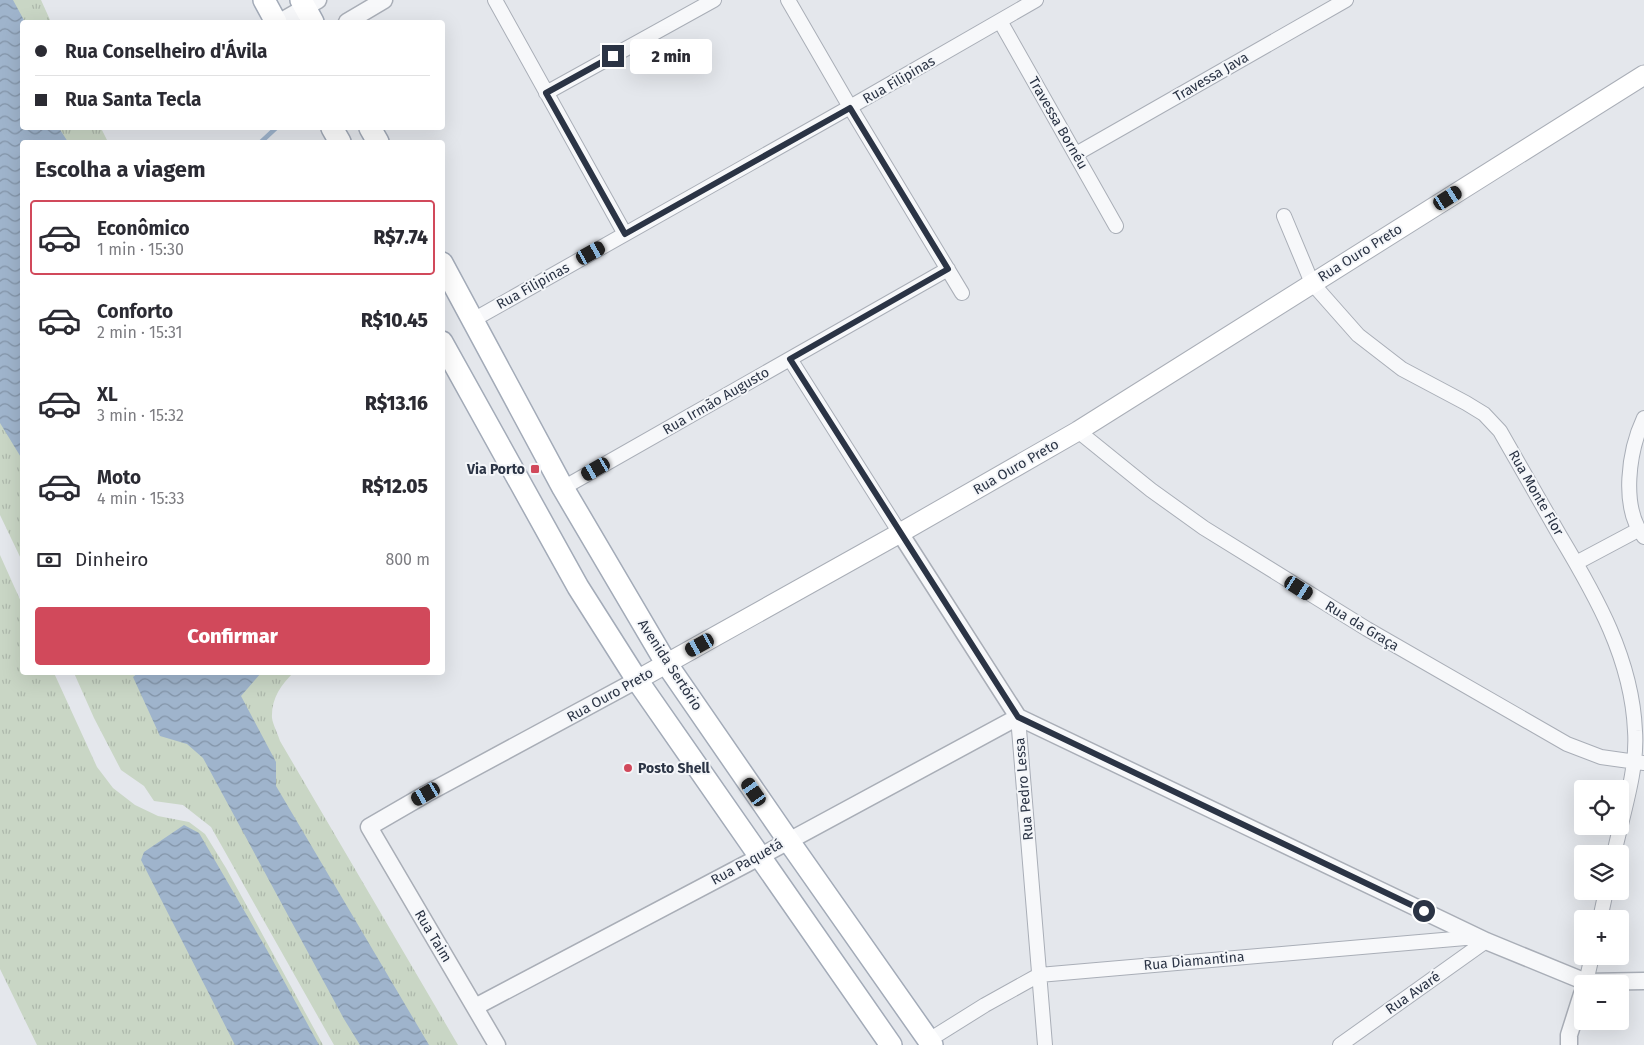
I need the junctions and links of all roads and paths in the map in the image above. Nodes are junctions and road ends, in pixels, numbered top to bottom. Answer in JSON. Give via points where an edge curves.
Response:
{"nodes":[{"id":1,"x":264,"y":0,"type":"edge"},
{"id":2,"x":384,"y":0,"type":"edge"},
{"id":3,"x":495,"y":0,"type":"edge"},
{"id":4,"x":714,"y":0,"type":"edge"},
{"id":5,"x":788,"y":0,"type":"edge"},
{"id":6,"x":1036,"y":0,"type":"edge"},
{"id":7,"x":1346,"y":0,"type":"edge"},
{"id":8,"x":309,"y":8,"type":"edge"},
{"id":9,"x":277,"y":20,"type":"edge"},
{"id":10,"x":282,"y":20,"type":"edge"},
{"id":11,"x":350,"y":20,"type":"edge"},
{"id":12,"x":1000,"y":21,"type":"junction"},
{"id":13,"x":1644,"y":75,"type":"edge"},
{"id":14,"x":546,"y":93,"type":"junction"},
{"id":15,"x":850,"y":108,"type":"junction"},
{"id":16,"x":1076,"y":154,"type":"junction"},
{"id":17,"x":1284,"y":216,"type":"dead end"},
{"id":18,"x":1116,"y":226,"type":"dead end"},
{"id":19,"x":625,"y":234,"type":"junction"},
{"id":20,"x":445,"y":269,"type":"edge"},
{"id":21,"x":948,"y":269,"type":"junction"},
{"id":22,"x":1312,"y":282,"type":"junction"},
{"id":23,"x":962,"y":293,"type":"dead end"},
{"id":24,"x":473,"y":320,"type":"junction"},
{"id":25,"x":445,"y":347,"type":"edge"},
{"id":26,"x":790,"y":359,"type":"junction"},
{"id":27,"x":1644,"y":418,"type":"edge"},
{"id":28,"x":1078,"y":431,"type":"junction"},
{"id":29,"x":563,"y":488,"type":"junction"},
{"id":30,"x":900,"y":533,"type":"junction"},
{"id":31,"x":1641,"y":534,"type":"edge"},
{"id":32,"x":1576,"y":563,"type":"junction"},
{"id":33,"x":666,"y":663,"type":"junction"},
{"id":34,"x":637,"y":680,"type":"junction"},
{"id":35,"x":1018,"y":717,"type":"junction"},
{"id":36,"x":1639,"y":763,"type":"edge"},
{"id":37,"x":369,"y":827,"type":"joint"},
{"id":38,"x":788,"y":840,"type":"junction"},
{"id":39,"x":1616,"y":845,"type":"edge"},
{"id":40,"x":760,"y":856,"type":"junction"},
{"id":41,"x":1482,"y":939,"type":"junction"},
{"id":42,"x":1040,"y":975,"type":"junction"},
{"id":43,"x":1644,"y":981,"type":"edge"},
{"id":44,"x":1574,"y":982,"type":"edge"},
{"id":45,"x":1629,"y":983,"type":"edge"},
{"id":46,"x":475,"y":1007,"type":"junction"},
{"id":47,"x":1574,"y":1022,"type":"edge"},
{"id":48,"x":931,"y":1043,"type":"edge"},
{"id":49,"x":497,"y":1045,"type":"edge"},
{"id":50,"x":891,"y":1045,"type":"edge"},
{"id":51,"x":1045,"y":1045,"type":"edge"},
{"id":52,"x":1340,"y":1045,"type":"edge"},
{"id":53,"x":1569,"y":1045,"type":"edge"}],
"edges":[{"from":1,"to":9,"type":"main road"},
{"from":2,"to":11,"type":"street"},
{"from":3,"to":14,"type":"street"},
{"from":4,"to":14,"type":"street"},
{"from":5,"to":15,"type":"street"},
{"from":6,"to":12,"type":"street","name":"Rua Filipinas"},
{"from":7,"to":16,"type":"street","name":"Travessa Java"},
{"from":8,"to":10,"type":"street"},
{"from":12,"to":15,"type":"street","name":"Rua Filipinas"},
{"from":12,"to":16,"type":"street","name":"Travessa Bornéu"},
{"from":13,"to":22,"type":"main road","name":"Rua Ouro Preto"},
{"from":14,"to":19,"type":"street"},
{"from":15,"to":19,"type":"street","name":"Rua Filipinas"},
{"from":15,"to":21,"type":"street"},
{"from":16,"to":18,"type":"street","name":"Travessa Bornéu"},
{"from":17,"to":22,"type":"street","name":"Rua Monte Flor"},
{"from":19,"to":24,"type":"street","name":"Rua Filipinas"},
{"from":20,"to":24,"type":"main road","name":"Avenida Sertório"},
{"from":21,"to":23,"type":"street"},
{"from":21,"to":26,"type":"street","name":"Rua Irmão Augusto"},
{"from":22,"to":28,"type":"main road","name":"Rua Ouro Preto"},
{"from":22,"to":32,"type":"street","name":"Rua Monte Flor","via":[[1358,335],[1380,353],[1402,369],[1484,414],[1500,431]]},
{"from":24,"to":29,"type":"main road","name":"Avenida Sertório"},
{"from":25,"to":34,"type":"main road","via":[[578,586]]},
{"from":26,"to":29,"type":"street","name":"Rua Irmão Augusto"},
{"from":26,"to":30,"type":"street","name":"Rua Pedro Lessa"},
{"from":27,"to":31,"type":"street","via":[[1631,454],[1629,472],[1630,501]]},
{"from":28,"to":30,"type":"main road","name":"Rua Ouro Preto"},
{"from":28,"to":36,"type":"street","name":"Rua da Graça","via":[[1204,528],[1367,630],[1567,744],[1601,757]]},
{"from":29,"to":33,"type":"main road","name":"Avenida Sertório"},
{"from":30,"to":33,"type":"main road","name":"Rua Ouro Preto"},
{"from":30,"to":35,"type":"street","name":"Rua Pedro Lessa"},
{"from":31,"to":32,"type":"street"},
{"from":32,"to":36,"type":"street","name":"Rua Monte Flor","via":[[1621,655],[1632,698]]},
{"from":33,"to":34,"type":"main road","name":"Rua Ouro Preto"},
{"from":33,"to":38,"type":"main road","name":"Avenida Sertório"},
{"from":34,"to":37,"type":"street","name":"Rua Ouro Preto"},
{"from":34,"to":40,"type":"main road"},
{"from":35,"to":38,"type":"street","name":"Rua Paquetá"},
{"from":35,"to":41,"type":"street"},
{"from":35,"to":42,"type":"street","name":"Rua Pedro Lessa"},
{"from":36,"to":39,"type":"street","name":"Rua Monte Flor"},
{"from":37,"to":46,"type":"street","name":"Rua Taim"},
{"from":38,"to":40,"type":"street","name":"Rua Paquetá"},
{"from":38,"to":48,"type":"main road","name":"Avenida Sertório"},
{"from":40,"to":46,"type":"street","name":"Rua Paquetá"},
{"from":40,"to":50,"type":"main road"},
{"from":41,"to":42,"type":"street","name":"Rua Diamantina"},
{"from":41,"to":44,"type":"street"},
{"from":41,"to":52,"type":"street","name":"Rua Avaré"},
{"from":42,"to":48,"type":"street","name":"Rua Diamantina","via":[[985,1005]]},
{"from":42,"to":51,"type":"street","name":"Rua Pedro Lessa"},
{"from":43,"to":45,"type":"street"},
{"from":46,"to":49,"type":"street","name":"Rua Taim"},
{"from":47,"to":53,"type":"street"}]}
